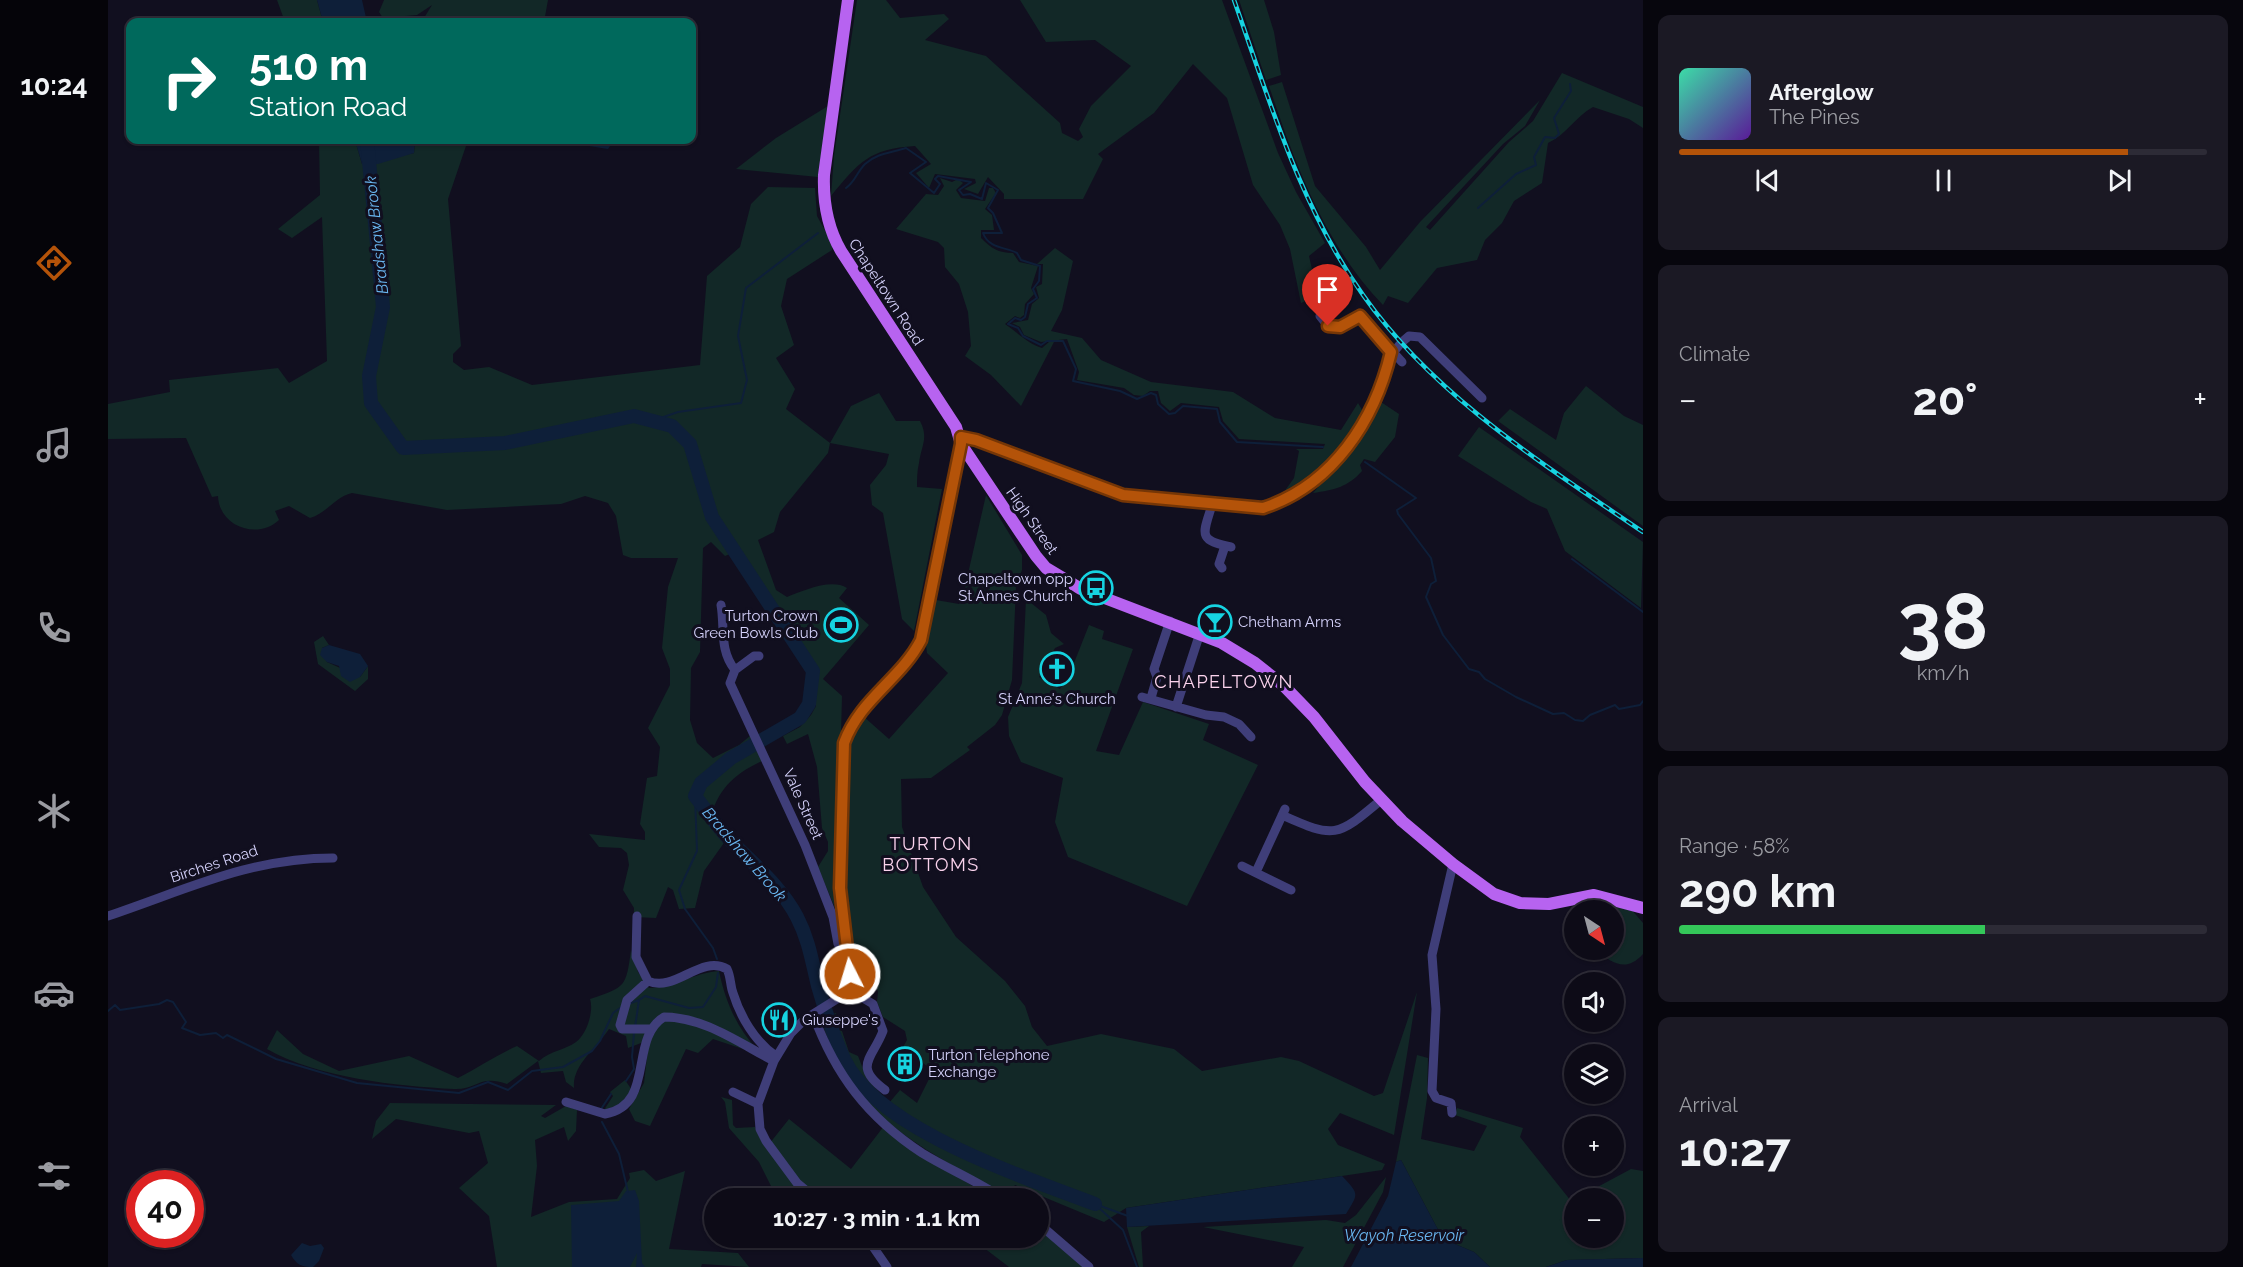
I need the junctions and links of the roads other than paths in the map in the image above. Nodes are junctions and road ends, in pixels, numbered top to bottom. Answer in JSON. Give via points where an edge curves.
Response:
{"nodes":[{"id":1,"x":848,"y":0,"type":"edge"},
{"id":2,"x":1320,"y":316,"type":"dead end"},
{"id":3,"x":1391,"y":352,"type":"junction"},
{"id":4,"x":1401,"y":362,"type":"dead end"},
{"id":5,"x":1482,"y":398,"type":"dead end"},
{"id":6,"x":961,"y":441,"type":"junction"},
{"id":7,"x":1212,"y":505,"type":"junction"},
{"id":8,"x":1222,"y":568,"type":"dead end"},
{"id":9,"x":720,"y":605,"type":"dead end"},
{"id":10,"x":1170,"y":621,"type":"junction"},
{"id":11,"x":1200,"y":633,"type":"junction"},
{"id":12,"x":759,"y":656,"type":"dead end"},
{"id":13,"x":735,"y":670,"type":"junction"},
{"id":14,"x":1176,"y":707,"type":"junction"},
{"id":15,"x":1251,"y":738,"type":"dead end"},
{"id":16,"x":1381,"y":800,"type":"junction"},
{"id":17,"x":333,"y":858,"type":"dead end"},
{"id":18,"x":1453,"y":864,"type":"junction"},
{"id":19,"x":1242,"y":866,"type":"dead end"},
{"id":20,"x":1256,"y":872,"type":"junction"},
{"id":21,"x":1292,"y":890,"type":"dead end"},
{"id":22,"x":1643,"y":909,"type":"edge"},
{"id":23,"x":108,"y":916,"type":"edge"},
{"id":24,"x":637,"y":916,"type":"dead end"},
{"id":25,"x":848,"y":950,"type":"junction"},
{"id":26,"x":648,"y":981,"type":"junction"},
{"id":27,"x":846,"y":988,"type":"junction"},
{"id":28,"x":817,"y":1012,"type":"junction"},
{"id":29,"x":650,"y":1029,"type":"junction"},
{"id":30,"x":775,"y":1058,"type":"junction"},
{"id":31,"x":885,"y":1090,"type":"dead end"},
{"id":32,"x":733,"y":1092,"type":"dead end"},
{"id":33,"x":566,"y":1102,"type":"dead end"},
{"id":34,"x":758,"y":1104,"type":"junction"},
{"id":35,"x":1452,"y":1113,"type":"dead end"},
{"id":36,"x":801,"y":1188,"type":"edge"},
{"id":37,"x":984,"y":1188,"type":"edge"},
{"id":38,"x":1049,"y":1232,"type":"edge"},
{"id":39,"x":874,"y":1248,"type":"edge"},
{"id":40,"x":887,"y":1267,"type":"edge"},
{"id":41,"x":1089,"y":1267,"type":"edge"}],
"edges":[{"from":1,"to":6,"type":"main road","name":"Chapeltown Road","via":[[824,175],[827,216],[841,250]]},
{"from":2,"to":3,"type":"street","via":[[1328,326],[1336,328],[1360,316]]},
{"from":3,"to":4,"type":"street"},
{"from":3,"to":5,"type":"street","via":[[1409,336],[1420,337]]},
{"from":3,"to":7,"type":"street","via":[[1380,394],[1361,429],[1341,456],[1309,484],[1263,508]]},
{"from":6,"to":7,"type":"street","via":[[976,440],[1112,492]]},
{"from":6,"to":10,"type":"main road","name":"High Street","via":[[1046,567],[1081,589]]},
{"from":6,"to":25,"type":"street","via":[[921,640],[863,707],[844,743],[840,888]]},
{"from":7,"to":8,"type":"street","via":[[1204,536],[1228,547],[1219,564]]},
{"from":9,"to":13,"type":"street","name":"Vale Street","via":[[722,640]]},
{"from":10,"to":11,"type":"main road","name":"High Street"},
{"from":10,"to":14,"type":"street","via":[[1154,669],[1157,677],[1147,698]]},
{"from":11,"to":14,"type":"street"},
{"from":11,"to":16,"type":"main road","name":"High Street","via":[[1236,650],[1284,686]]},
{"from":12,"to":13,"type":"street"},
{"from":13,"to":25,"type":"street","name":"Vale Street","via":[[730,683],[805,844],[833,917],[838,944]]},
{"from":14,"to":15,"type":"street","via":[[1245,724]]},
{"from":16,"to":18,"type":"main road","name":"High Street"},
{"from":16,"to":20,"type":"street","via":[[1354,822],[1332,832],[1316,830],[1283,812]]},
{"from":17,"to":23,"type":"street","name":"Birches Road","via":[[304,858],[244,868]]},
{"from":18,"to":22,"type":"main road","name":"High Street","via":[[1494,894],[1520,903],[1549,904],[1594,896]]},
{"from":18,"to":35,"type":"street","via":[[1432,955],[1436,1009],[1432,1091],[1436,1098],[1451,1103]]},
{"from":19,"to":20,"type":"street"},
{"from":20,"to":21,"type":"street"},
{"from":24,"to":26,"type":"street","via":[[636,957]]},
{"from":25,"to":27,"type":"street","via":[[850,974]]},
{"from":26,"to":29,"type":"street","via":[[624,1006],[621,1028]]},
{"from":26,"to":30,"type":"street","via":[[661,984],[716,965],[727,969],[745,1019]]},
{"from":27,"to":28,"type":"street"},
{"from":27,"to":31,"type":"street","via":[[874,1005],[883,1031],[867,1058],[867,1069]]},
{"from":28,"to":30,"type":"street","via":[[794,1029]]},
{"from":28,"to":37,"type":"street","via":[[825,1046],[860,1102],[921,1152]]},
{"from":29,"to":30,"type":"street","via":[[664,1017],[696,1021]]},
{"from":29,"to":33,"type":"street","via":[[640,1081],[620,1109],[605,1114]]},
{"from":30,"to":34,"type":"street"},
{"from":32,"to":34,"type":"street"},
{"from":34,"to":36,"type":"street","via":[[760,1129],[766,1141]]},
{"from":38,"to":41,"type":"street"},
{"from":39,"to":40,"type":"street"}]}
